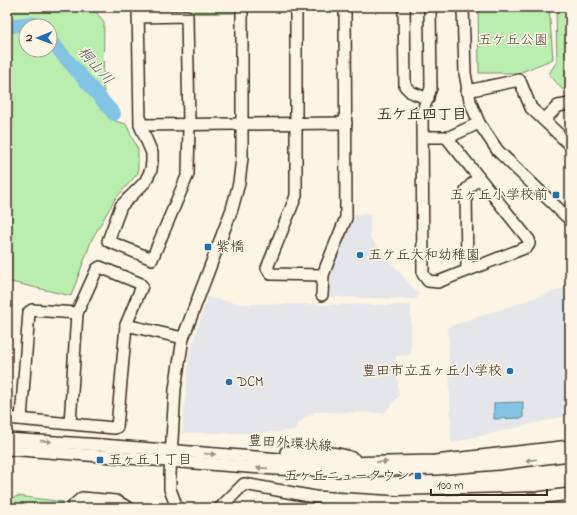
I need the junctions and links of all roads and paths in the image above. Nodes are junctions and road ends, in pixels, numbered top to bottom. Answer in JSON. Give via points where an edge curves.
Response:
{"nodes":[{"id":1,"x":242,"y":7,"type":"edge"},
{"id":2,"x":296,"y":7,"type":"edge"},
{"id":3,"x":345,"y":7,"type":"edge"},
{"id":4,"x":404,"y":7,"type":"edge"},
{"id":5,"x":430,"y":7,"type":"edge"},
{"id":6,"x":463,"y":7,"type":"edge"},
{"id":7,"x":138,"y":12,"type":"edge"},
{"id":8,"x":467,"y":91,"type":"junction"},
{"id":9,"x":428,"y":99,"type":"junction"},
{"id":10,"x":570,"y":104,"type":"edge"},
{"id":11,"x":544,"y":120,"type":"junction"},
{"id":12,"x":296,"y":123,"type":"junction"},
{"id":13,"x":346,"y":123,"type":"junction"},
{"id":14,"x":479,"y":123,"type":"junction"},
{"id":15,"x":189,"y":124,"type":"junction"},
{"id":16,"x":242,"y":124,"type":"junction"},
{"id":17,"x":140,"y":125,"type":"junction"},
{"id":18,"x":422,"y":137,"type":"junction"},
{"id":19,"x":447,"y":138,"type":"junction"},
{"id":20,"x":570,"y":144,"type":"edge"},
{"id":21,"x":478,"y":178,"type":"junction"},
{"id":22,"x":570,"y":220,"type":"edge"},
{"id":23,"x":467,"y":270,"type":"junction"},
{"id":24,"x":323,"y":276,"type":"junction"},
{"id":25,"x":322,"y":295,"type":"dead end"},
{"id":26,"x":77,"y":313,"type":"junction"},
{"id":27,"x":126,"y":325,"type":"junction"},
{"id":28,"x":183,"y":338,"type":"junction"},
{"id":29,"x":7,"y":418,"type":"edge"},
{"id":30,"x":21,"y":419,"type":"junction"},
{"id":31,"x":70,"y":424,"type":"junction"},
{"id":32,"x":7,"y":439,"type":"edge"},
{"id":33,"x":570,"y":446,"type":"edge"},
{"id":34,"x":7,"y":449,"type":"edge"},
{"id":35,"x":570,"y":455,"type":"edge"},
{"id":36,"x":171,"y":456,"type":"junction"},
{"id":37,"x":570,"y":494,"type":"edge"},
{"id":38,"x":475,"y":504,"type":"edge"},
{"id":39,"x":397,"y":505,"type":"edge"},
{"id":40,"x":73,"y":508,"type":"edge"},
{"id":41,"x":129,"y":508,"type":"edge"},
{"id":42,"x":177,"y":508,"type":"edge"},
{"id":43,"x":220,"y":508,"type":"edge"}],
"edges":[{"from":1,"to":16,"type":"street"},
{"from":2,"to":12,"type":"street"},
{"from":3,"to":13,"type":"street"},
{"from":4,"to":9,"type":"street","via":[[405,86],[411,92]]},
{"from":5,"to":9,"type":"street","via":[[431,84]]},
{"from":6,"to":8,"type":"street"},
{"from":7,"to":15,"type":"street","via":[[187,16]]},
{"from":7,"to":17,"type":"street"},
{"from":8,"to":11,"type":"street","via":[[519,80],[531,108]]},
{"from":8,"to":14,"type":"street"},
{"from":9,"to":18,"type":"street","via":[[422,113]]},
{"from":10,"to":11,"type":"street","via":[[558,106]]},
{"from":11,"to":20,"type":"street"},
{"from":12,"to":13,"type":"street"},
{"from":12,"to":16,"type":"street"},
{"from":12,"to":24,"type":"street","via":[[296,196],[267,268],[271,274]]},
{"from":13,"to":24,"type":"street","via":[[346,218]]},
{"from":14,"to":19,"type":"street"},
{"from":14,"to":22,"type":"street","via":[[498,151]]},
{"from":15,"to":16,"type":"street"},
{"from":15,"to":17,"type":"street"},
{"from":15,"to":17,"type":"street","via":[[188,174],[152,259],[108,241],[121,206],[145,182],[151,170],[152,153]]},
{"from":16,"to":28,"type":"street","via":[[242,158],[232,209]]},
{"from":18,"to":19,"type":"street"},
{"from":18,"to":23,"type":"street","via":[[423,274],[428,282],[438,282]]},
{"from":19,"to":21,"type":"street"},
{"from":21,"to":23,"type":"street","via":[[466,190]]},
{"from":21,"to":23,"type":"street","via":[[529,240],[529,244]]},
{"from":24,"to":25,"type":"street"},
{"from":26,"to":27,"type":"street","via":[[100,267],[142,286]]},
{"from":26,"to":30,"type":"street","via":[[32,310],[29,312]]},
{"from":26,"to":31,"type":"street"},
{"from":27,"to":28,"type":"street"},
{"from":27,"to":31,"type":"street","via":[[117,427]]},
{"from":28,"to":36,"type":"street","via":[[175,389]]},
{"from":29,"to":30,"type":"street"},
{"from":30,"to":31,"type":"street"},
{"from":32,"to":36,"type":"street","name":"豊田外環状線","one_way":true,"via":[[102,445]]},
{"from":36,"to":33,"type":"street","name":"豊田外環状線","one_way":true,"via":[[234,456],[326,462],[436,461]]},
{"from":34,"to":36,"type":"street","name":"豊田外環状線"},
{"from":35,"to":36,"type":"street","name":"豊田外環状線","one_way":true,"via":[[436,469],[341,471],[275,469]]},
{"from":36,"to":42,"type":"street","via":[[170,489]]},
{"from":37,"to":38,"type":"street"},
{"from":38,"to":39,"type":"street"},
{"from":39,"to":43,"type":"street","via":[[315,498],[244,484]]},
{"from":40,"to":41,"type":"street","via":[[82,498],[116,501]]}]}
